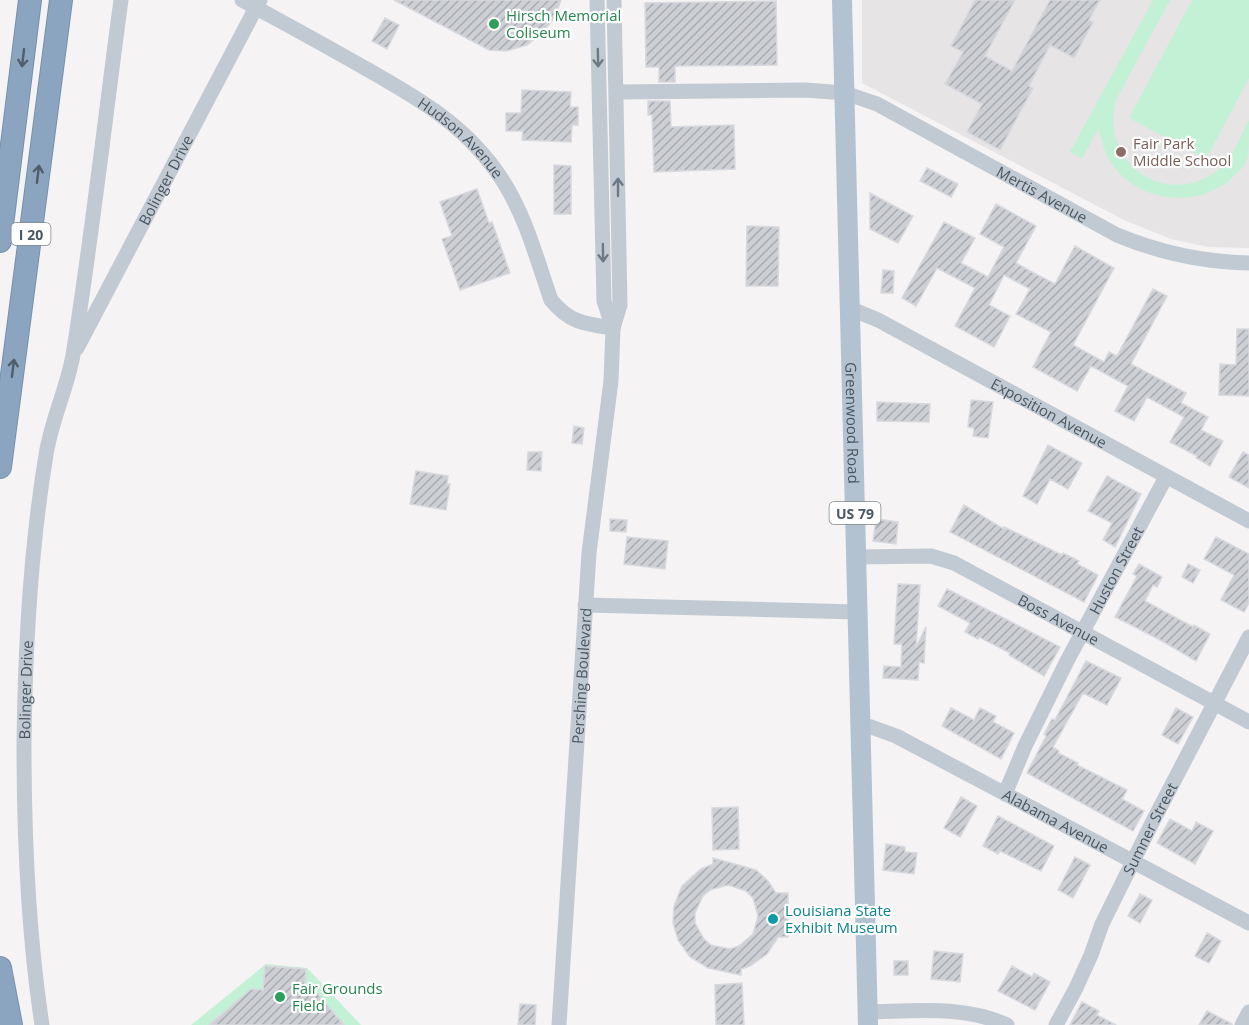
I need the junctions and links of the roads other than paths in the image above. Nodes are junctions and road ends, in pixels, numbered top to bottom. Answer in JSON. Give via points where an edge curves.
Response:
{"nodes":[{"id":1,"x":30,"y":0,"type":"edge"},
{"id":2,"x":61,"y":0,"type":"edge"},
{"id":3,"x":121,"y":0,"type":"edge"},
{"id":4,"x":597,"y":0,"type":"edge"},
{"id":5,"x":614,"y":0,"type":"edge"},
{"id":6,"x":842,"y":0,"type":"edge"},
{"id":7,"x":253,"y":2,"type":"edge"},
{"id":8,"x":617,"y":92,"type":"junction"},
{"id":9,"x":845,"y":93,"type":"junction"},
{"id":10,"x":0,"y":240,"type":"edge"},
{"id":11,"x":1249,"y":263,"type":"edge"},
{"id":12,"x":849,"y":308,"type":"junction"},
{"id":13,"x":613,"y":328,"type":"junction"},
{"id":14,"x":72,"y":359,"type":"junction"},
{"id":15,"x":0,"y":467,"type":"edge"},
{"id":16,"x":1166,"y":477,"type":"junction"},
{"id":17,"x":1249,"y":521,"type":"edge"},
{"id":18,"x":856,"y":557,"type":"junction"},
{"id":19,"x":585,"y":605,"type":"junction"},
{"id":20,"x":858,"y":612,"type":"junction"},
{"id":21,"x":1082,"y":633,"type":"junction"},
{"id":22,"x":1249,"y":637,"type":"edge"},
{"id":23,"x":1214,"y":703,"type":"junction"},
{"id":24,"x":1249,"y":722,"type":"edge"},
{"id":25,"x":860,"y":723,"type":"junction"},
{"id":26,"x":1005,"y":794,"type":"junction"},
{"id":27,"x":1132,"y":862,"type":"junction"},
{"id":28,"x":1249,"y":923,"type":"edge"},
{"id":29,"x":0,"y":969,"type":"edge"},
{"id":30,"x":1249,"y":1012,"type":"edge"},
{"id":31,"x":868,"y":1019,"type":"edge"},
{"id":32,"x":0,"y":1020,"type":"edge"},
{"id":33,"x":1,"y":1025,"type":"edge"},
{"id":34,"x":11,"y":1025,"type":"edge"},
{"id":35,"x":42,"y":1025,"type":"edge"},
{"id":36,"x":559,"y":1025,"type":"edge"},
{"id":37,"x":1007,"y":1025,"type":"edge"},
{"id":38,"x":1056,"y":1025,"type":"edge"},
{"id":39,"x":1242,"y":1025,"type":"edge"}],
"edges":[{"from":1,"to":10,"type":"highway","number":"I 20","one_way":true},
{"from":15,"to":2,"type":"highway","number":"I 20","one_way":true},
{"from":3,"to":14,"type":"street","name":"Bolinger Drive"},
{"from":4,"to":13,"type":"street","name":"Pershing Boulevard","one_way":true,"via":[[604,301]]},
{"from":5,"to":8,"type":"street","name":"Pershing Boulevard"},
{"from":6,"to":9,"type":"main road","name":"Greenwood Road","number":"US 79"},
{"from":7,"to":13,"type":"street","name":"Hudson Avenue","via":[[425,103],[460,130],[485,157],[512,197],[551,300],[580,323]]},
{"from":7,"to":14,"type":"street","name":"Bolinger Drive"},
{"from":8,"to":9,"type":"street","name":"Mertis Avenue"},
{"from":13,"to":8,"type":"street","name":"Pershing Boulevard","one_way":true,"via":[[620,305]]},
{"from":9,"to":11,"type":"street","name":"Mertis Avenue","via":[[877,104],[1136,243],[1187,258]]},
{"from":9,"to":12,"type":"main road","name":"Greenwood Road","number":"US 79"},
{"from":12,"to":16,"type":"street","name":"Exposition Avenue"},
{"from":12,"to":18,"type":"main road","name":"Greenwood Road","number":"US 79"},
{"from":13,"to":19,"type":"street","name":"Pershing Boulevard","via":[[611,381]]},
{"from":14,"to":35,"type":"street","name":"Bolinger Drive","via":[[43,472],[25,681],[26,858]]},
{"from":16,"to":17,"type":"street","name":"Exposition Avenue"},
{"from":16,"to":21,"type":"street","name":"Huston Street"},
{"from":18,"to":20,"type":"main road","name":"Greenwood Road","number":"US 79"},
{"from":18,"to":21,"type":"street","name":"Boss Avenue","via":[[940,558]]},
{"from":19,"to":20,"type":"street"},
{"from":19,"to":36,"type":"street","name":"Pershing Boulevard"},
{"from":20,"to":25,"type":"main road","name":"Greenwood Road","number":"US 79"},
{"from":21,"to":23,"type":"street","name":"Boss Avenue"},
{"from":21,"to":26,"type":"street","name":"Huston Street"},
{"from":22,"to":23,"type":"street","name":"Sumner Street"},
{"from":23,"to":24,"type":"street","name":"Boss Avenue"},
{"from":23,"to":27,"type":"street","name":"Sumner Street"},
{"from":25,"to":26,"type":"street","name":"Alabama Avenue","via":[[896,736]]},
{"from":25,"to":31,"type":"main road","name":"Greenwood Road","number":"US 79"},
{"from":26,"to":27,"type":"street","name":"Alabama Avenue"},
{"from":27,"to":28,"type":"street","name":"Alabama Avenue"},
{"from":27,"to":38,"type":"street","name":"Sumner Street"},
{"from":29,"to":34,"type":"highway"},
{"from":30,"to":39,"type":"street"},
{"from":31,"to":37,"type":"street","via":[[965,1012]]},
{"from":32,"to":33,"type":"highway"}]}
